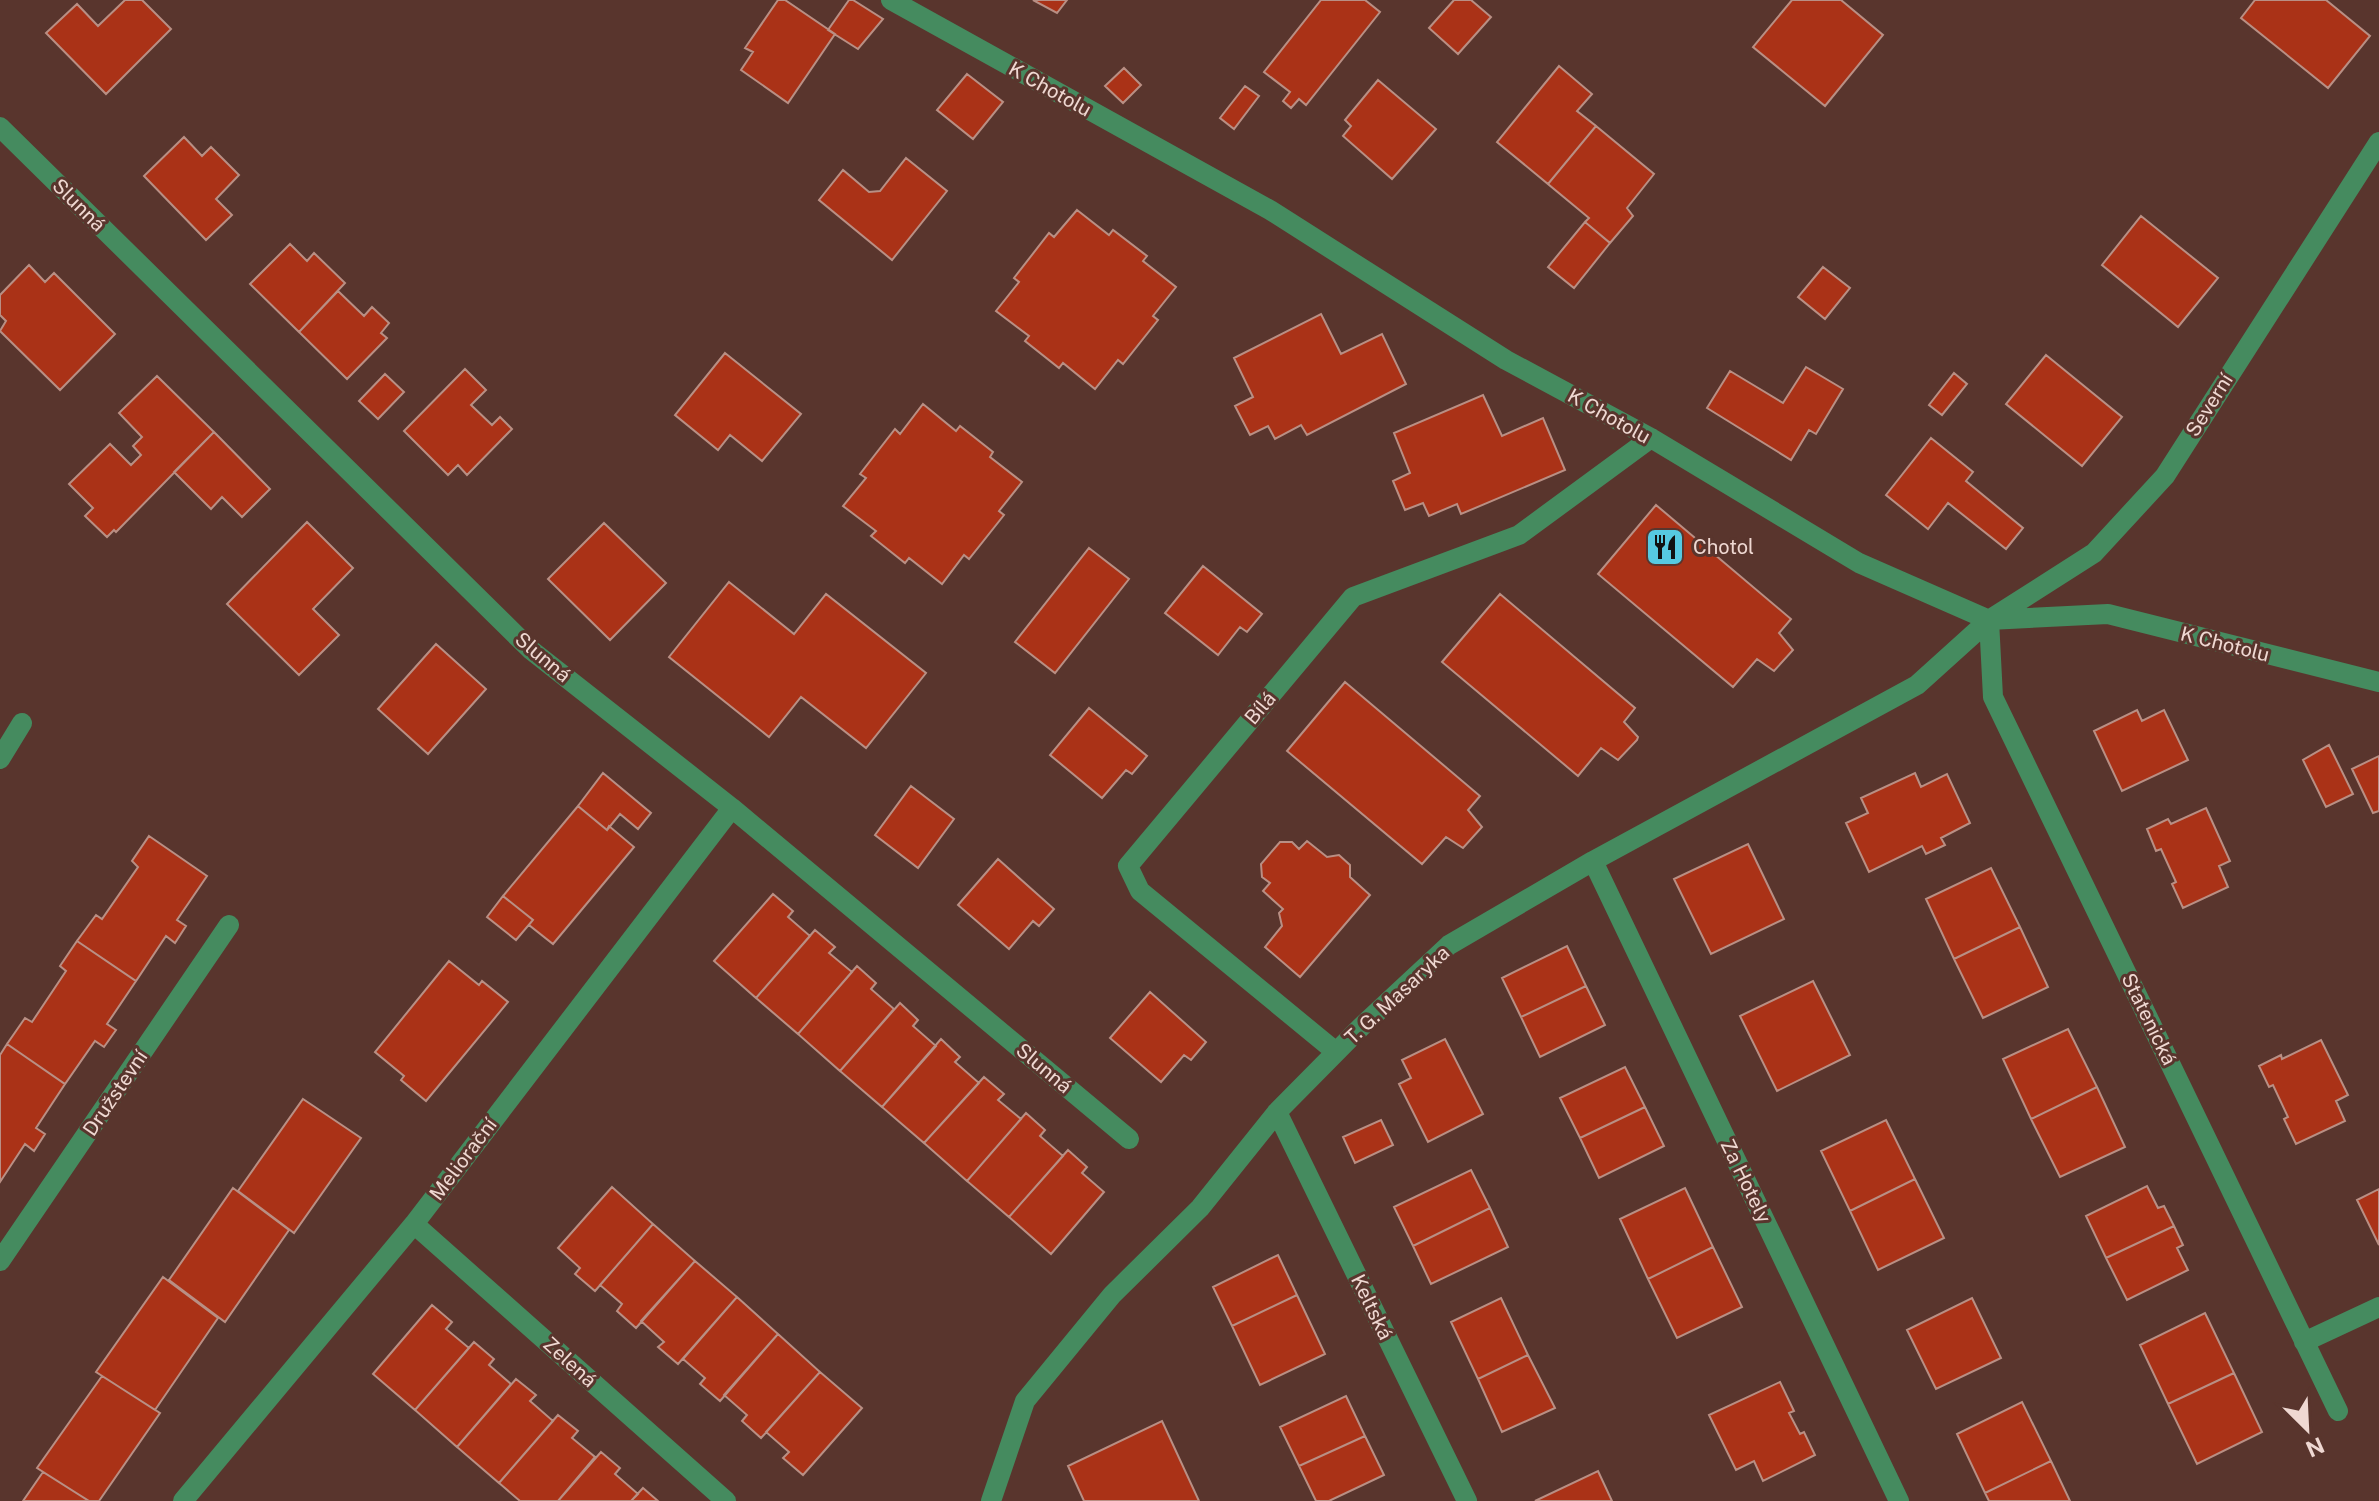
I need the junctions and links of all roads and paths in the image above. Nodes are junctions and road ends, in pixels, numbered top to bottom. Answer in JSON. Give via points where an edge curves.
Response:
{"nodes":[{"id":1,"x":891,"y":0,"type":"edge"},
{"id":2,"x":0,"y":127,"type":"edge"},
{"id":3,"x":2379,"y":142,"type":"edge"},
{"id":4,"x":1651,"y":438,"type":"junction"},
{"id":5,"x":1989,"y":620,"type":"junction"},
{"id":6,"x":2379,"y":682,"type":"edge"},
{"id":7,"x":22,"y":723,"type":"dead end"},
{"id":8,"x":0,"y":759,"type":"edge"},
{"id":9,"x":732,"y":808,"type":"junction"},
{"id":10,"x":1593,"y":861,"type":"junction"},
{"id":11,"x":229,"y":925,"type":"dead end"},
{"id":12,"x":1336,"y":1052,"type":"junction"},
{"id":13,"x":1277,"y":1112,"type":"junction"},
{"id":14,"x":1129,"y":1139,"type":"dead end"},
{"id":15,"x":414,"y":1224,"type":"junction"},
{"id":16,"x":0,"y":1261,"type":"edge"},
{"id":17,"x":2379,"y":1307,"type":"edge"},
{"id":18,"x":2304,"y":1342,"type":"junction"},
{"id":19,"x":2338,"y":1411,"type":"dead end"},
{"id":20,"x":183,"y":1501,"type":"edge"},
{"id":21,"x":726,"y":1501,"type":"edge"},
{"id":22,"x":991,"y":1501,"type":"edge"},
{"id":23,"x":1467,"y":1501,"type":"edge"},
{"id":24,"x":1899,"y":1501,"type":"edge"}],
"edges":[{"from":1,"to":4,"type":"street","name":"K Chotolu","via":[[1270,210],[1506,360]]},
{"from":2,"to":9,"type":"street","name":"Slunná","via":[[531,650]]},
{"from":3,"to":5,"type":"street","name":"Severní","via":[[2165,476],[2094,553]]},
{"from":4,"to":5,"type":"street","name":"K Chotolu","via":[[1859,563]]},
{"from":4,"to":12,"type":"street","name":"Bílá","via":[[1519,535],[1353,597],[1128,866],[1140,891]]},
{"from":5,"to":6,"type":"street","name":"K Chotolu","via":[[2108,614]]},
{"from":5,"to":10,"type":"street","name":"T. G. Masaryka","via":[[1917,685]]},
{"from":5,"to":18,"type":"street","name":"Statenická","via":[[1993,697]]},
{"from":7,"to":8,"type":"street"},
{"from":9,"to":14,"type":"street","name":"Slunná"},
{"from":9,"to":15,"type":"street","name":"Meliorační"},
{"from":10,"to":12,"type":"street","name":"T. G. Masaryka","via":[[1449,945]]},
{"from":10,"to":24,"type":"street","name":"Za Hotely"},
{"from":11,"to":16,"type":"street","name":"Družstevní"},
{"from":12,"to":13,"type":"street","name":"T. G. Masaryka"},
{"from":13,"to":22,"type":"street","name":"T. G. Masaryka","via":[[1200,1208],[1112,1295],[1025,1401]]},
{"from":13,"to":23,"type":"street","name":"Keltská"},
{"from":15,"to":20,"type":"street","name":"Meliorační"},
{"from":15,"to":21,"type":"street","name":"Zelená"},
{"from":17,"to":18,"type":"street"},
{"from":18,"to":19,"type":"street","name":"Statenická"}]}
